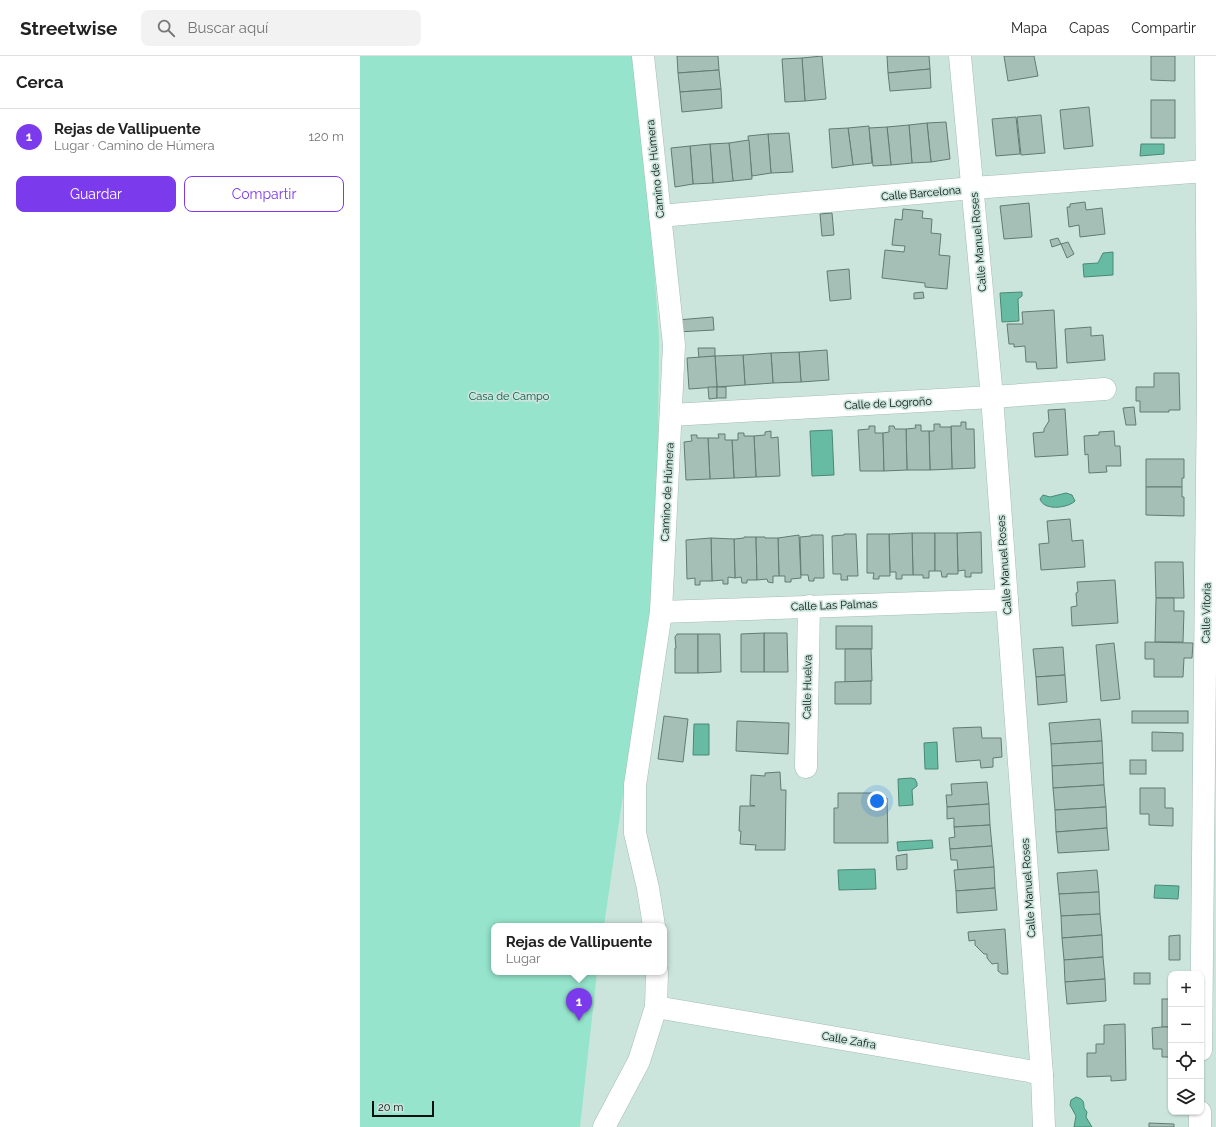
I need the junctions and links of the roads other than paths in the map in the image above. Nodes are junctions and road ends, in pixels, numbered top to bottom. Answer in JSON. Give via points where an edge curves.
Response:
{"nodes":[{"id":1,"x":643,"y":56,"type":"edge"},
{"id":2,"x":960,"y":56,"type":"edge"},
{"id":3,"x":1206,"y":56,"type":"edge"},
{"id":4,"x":1211,"y":80,"type":"edge"},
{"id":5,"x":1206,"y":171,"type":"junction"},
{"id":6,"x":973,"y":188,"type":"junction"},
{"id":7,"x":660,"y":216,"type":"junction"},
{"id":8,"x":1105,"y":389,"type":"dead end"},
{"id":9,"x":992,"y":397,"type":"junction"},
{"id":10,"x":671,"y":415,"type":"junction"},
{"id":11,"x":1211,"y":541,"type":"edge"},
{"id":12,"x":1007,"y":600,"type":"junction"},
{"id":13,"x":809,"y":606,"type":"junction"},
{"id":14,"x":661,"y":612,"type":"junction"},
{"id":15,"x":806,"y":767,"type":"dead end"},
{"id":16,"x":654,"y":923,"type":"edge"},
{"id":17,"x":1209,"y":974,"type":"edge"},
{"id":18,"x":657,"y":975,"type":"edge"},
{"id":19,"x":656,"y":1007,"type":"junction"},
{"id":20,"x":1202,"y":1043,"type":"edge"},
{"id":21,"x":1042,"y":1075,"type":"junction"},
{"id":22,"x":1200,"y":1115,"type":"edge"},
{"id":23,"x":604,"y":1127,"type":"edge"},
{"id":24,"x":1044,"y":1127,"type":"edge"},
{"id":25,"x":1200,"y":1127,"type":"edge"}],
"edges":[{"from":1,"to":7,"type":"street","name":"Camino de Húmera"},
{"from":2,"to":6,"type":"street","name":"Calle Manuel Roses"},
{"from":3,"to":4,"type":"street","name":"Calle Vitoria"},
{"from":4,"to":5,"type":"street","name":"Calle Vitoria"},
{"from":5,"to":6,"type":"street","name":"Calle Barcelona"},
{"from":5,"to":11,"type":"street","name":"Calle Vitoria"},
{"from":6,"to":7,"type":"street","name":"Calle Barcelona"},
{"from":6,"to":9,"type":"street","name":"Calle Manuel Roses"},
{"from":7,"to":10,"type":"street","name":"Camino de Húmera","via":[[674,345]]},
{"from":8,"to":9,"type":"street","name":"Calle de Logroño"},
{"from":9,"to":10,"type":"street","name":"Calle de Logroño"},
{"from":9,"to":12,"type":"street","name":"Calle Manuel Roses"},
{"from":10,"to":14,"type":"street","name":"Camino de Húmera"},
{"from":11,"to":17,"type":"street","name":"Calle Vitoria"},
{"from":12,"to":13,"type":"street","name":"Calle Las Palmas"},
{"from":12,"to":21,"type":"street","name":"Calle Manuel Roses"},
{"from":13,"to":14,"type":"street","name":"Calle Las Palmas"},
{"from":13,"to":15,"type":"street","name":"Calle Huelva"},
{"from":14,"to":16,"type":"street","name":"Camino de Húmera","via":[[635,785],[635,833]]},
{"from":17,"to":20,"type":"street","name":"Calle Vitoria"},
{"from":18,"to":19,"type":"street"},
{"from":19,"to":21,"type":"street","name":"Calle Zafra"},
{"from":19,"to":23,"type":"street","via":[[639,1061]]},
{"from":21,"to":24,"type":"street","name":"Calle Manuel Roses"},
{"from":22,"to":25,"type":"street"}]}
